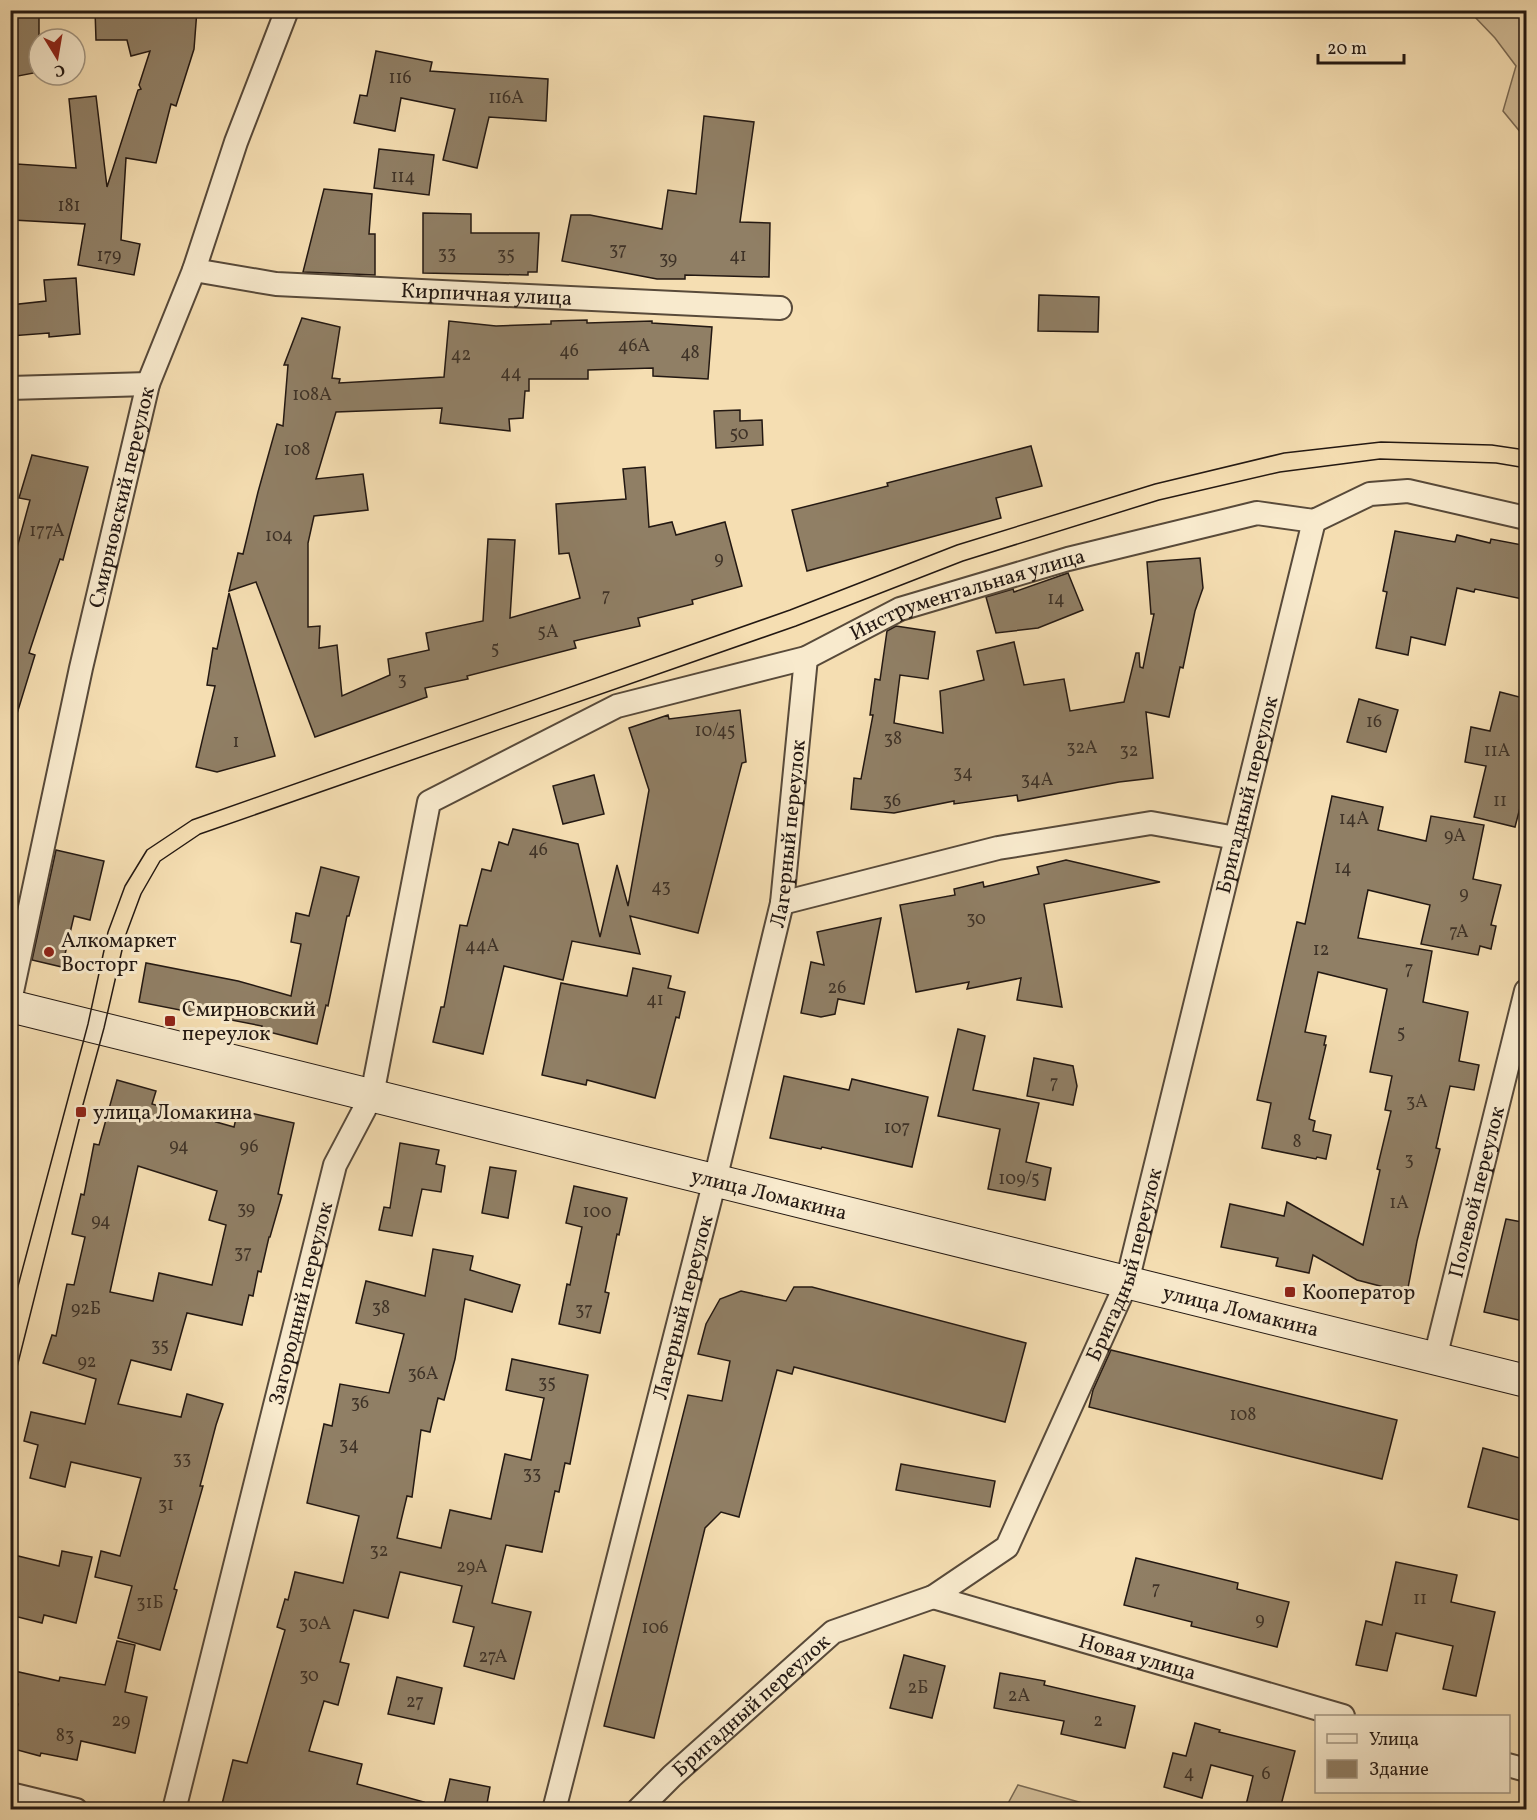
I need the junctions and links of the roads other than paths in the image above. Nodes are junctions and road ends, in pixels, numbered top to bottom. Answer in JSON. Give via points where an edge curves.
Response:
{"nodes":[{"id":1,"x":287,"y":10,"type":"edge"},
{"id":2,"x":194,"y":270,"type":"junction"},
{"id":3,"x":780,"y":308,"type":"dead end"},
{"id":4,"x":148,"y":384,"type":"junction"},
{"id":5,"x":10,"y":388,"type":"edge"},
{"id":6,"x":1527,"y":518,"type":"edge"},
{"id":7,"x":1314,"y":521,"type":"junction"},
{"id":8,"x":806,"y":658,"type":"junction"},
{"id":9,"x":429,"y":802,"type":"joint"},
{"id":10,"x":1236,"y":838,"type":"junction"},
{"id":11,"x":782,"y":903,"type":"junction"},
{"id":12,"x":1527,"y":991,"type":"edge"},
{"id":13,"x":10,"y":1001,"type":"edge"},
{"id":14,"x":10,"y":1006,"type":"edge"},
{"id":15,"x":372,"y":1095,"type":"junction"},
{"id":16,"x":715,"y":1180,"type":"junction"},
{"id":17,"x":1127,"y":1282,"type":"junction"},
{"id":18,"x":1436,"y":1358,"type":"junction"},
{"id":19,"x":1527,"y":1381,"type":"edge"},
{"id":20,"x":933,"y":1597,"type":"junction"},
{"id":21,"x":1339,"y":1715,"type":"edge"},
{"id":22,"x":1510,"y":1765,"type":"edge"},
{"id":23,"x":1527,"y":1770,"type":"edge"},
{"id":24,"x":10,"y":1794,"type":"edge"},
{"id":25,"x":76,"y":1809,"type":"edge"},
{"id":26,"x":174,"y":1809,"type":"edge"},
{"id":27,"x":554,"y":1809,"type":"edge"},
{"id":28,"x":638,"y":1809,"type":"edge"}],
"edges":[{"from":1,"to":2,"type":"street","name":"Смирновский переулок","via":[[236,142]]},
{"from":2,"to":3,"type":"street","name":"Кирпичная улица","via":[[276,284]]},
{"from":2,"to":4,"type":"street","name":"Смирновский переулок"},
{"from":4,"to":5,"type":"street"},
{"from":4,"to":13,"type":"street","name":"Смирновский переулок","via":[[81,668]]},
{"from":6,"to":7,"type":"street","via":[[1408,491],[1370,494]]},
{"from":7,"to":8,"type":"street","name":"Инструментальная улица","via":[[1257,513],[1068,559],[900,609]]},
{"from":7,"to":10,"type":"street","name":"Бригадный переулок"},
{"from":8,"to":9,"type":"street","name":"Инструментальная улица","via":[[616,706]]},
{"from":8,"to":11,"type":"street","name":"Лагерный переулок"},
{"from":9,"to":15,"type":"street","name":"Загородний переулок"},
{"from":10,"to":11,"type":"street","via":[[1151,823],[999,848]]},
{"from":10,"to":17,"type":"street","name":"Бригадный переулок"},
{"from":11,"to":16,"type":"street","name":"Лагерный переулок"},
{"from":12,"to":18,"type":"street","name":"Полевой переулок"},
{"from":14,"to":15,"type":"main road","name":"улица Ломакина"},
{"from":15,"to":16,"type":"main road","name":"улица Ломакина"},
{"from":15,"to":26,"type":"street","name":"Загородний переулок","via":[[335,1165]]},
{"from":16,"to":17,"type":"main road","name":"улица Ломакина"},
{"from":16,"to":27,"type":"street","name":"Лагерный переулок"},
{"from":17,"to":18,"type":"main road","name":"улица Ломакина"},
{"from":17,"to":20,"type":"street","name":"Бригадный переулок","via":[[1007,1547]]},
{"from":18,"to":19,"type":"main road","name":"улица Ломакина"},
{"from":20,"to":21,"type":"street","name":"Новая улица"},
{"from":20,"to":28,"type":"street","name":"Бригадный переулок","via":[[833,1632]]},
{"from":22,"to":23,"type":"street"},
{"from":24,"to":25,"type":"street"}]}
